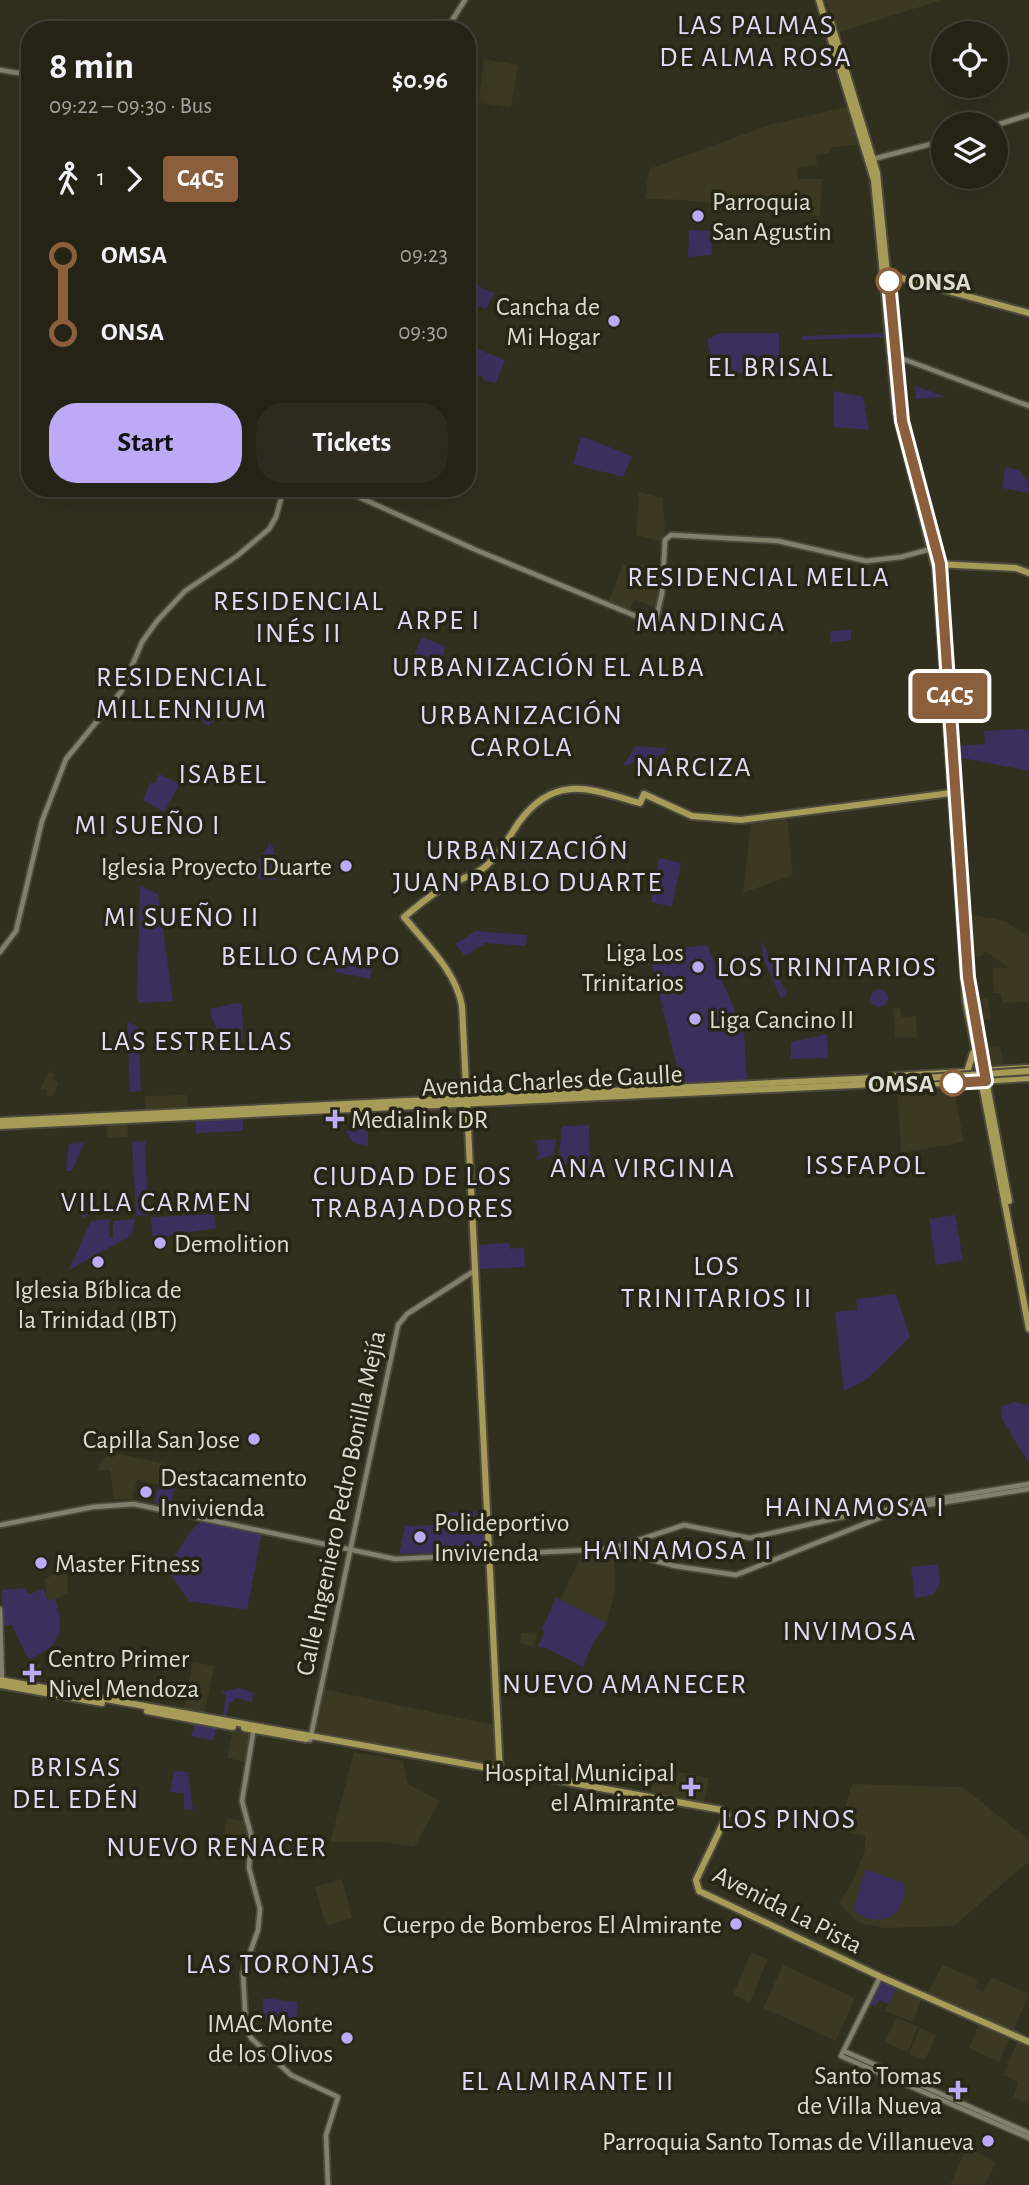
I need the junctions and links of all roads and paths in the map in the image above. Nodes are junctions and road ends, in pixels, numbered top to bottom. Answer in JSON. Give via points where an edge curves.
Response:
{"nodes":[{"id":1,"x":465,"y":0,"type":"edge"},
{"id":2,"x":821,"y":0,"type":"edge"},
{"id":3,"x":452,"y":21,"type":"edge"},
{"id":4,"x":0,"y":70,"type":"edge"},
{"id":5,"x":21,"y":74,"type":"edge"},
{"id":6,"x":1029,"y":115,"type":"edge"},
{"id":7,"x":1008,"y":121,"type":"edge"},
{"id":8,"x":931,"y":144,"type":"edge"},
{"id":9,"x":871,"y":160,"type":"junction"},
{"id":10,"x":886,"y":274,"type":"junction"},
{"id":11,"x":1029,"y":313,"type":"edge"},
{"id":12,"x":893,"y":356,"type":"junction"},
{"id":13,"x":1029,"y":405,"type":"edge"},
{"id":14,"x":282,"y":497,"type":"edge"},
{"id":15,"x":359,"y":497,"type":"edge"},
{"id":16,"x":932,"y":549,"type":"junction"},
{"id":17,"x":938,"y":564,"type":"junction"},
{"id":18,"x":1029,"y":573,"type":"edge"},
{"id":19,"x":951,"y":793,"type":"junction"},
{"id":20,"x":0,"y":953,"type":"edge"},
{"id":21,"x":974,"y":1044,"type":"junction"},
{"id":22,"x":979,"y":1071,"type":"junction"},
{"id":23,"x":1029,"y":1073,"type":"edge"},
{"id":24,"x":876,"y":1081,"type":"junction"},
{"id":25,"x":982,"y":1081,"type":"junction"},
{"id":26,"x":466,"y":1100,"type":"junction"},
{"id":27,"x":0,"y":1124,"type":"edge"},
{"id":28,"x":474,"y":1271,"type":"junction"},
{"id":29,"x":1029,"y":1310,"type":"edge"},
{"id":30,"x":1029,"y":1329,"type":"edge"},
{"id":31,"x":1029,"y":1486,"type":"edge"},
{"id":32,"x":0,"y":1525,"type":"edge"},
{"id":33,"x":350,"y":1549,"type":"junction"},
{"id":34,"x":611,"y":1549,"type":"junction"},
{"id":35,"x":489,"y":1555,"type":"junction"},
{"id":36,"x":0,"y":1609,"type":"edge"},
{"id":37,"x":1,"y":1682,"type":"edge"},
{"id":38,"x":254,"y":1728,"type":"junction"},
{"id":39,"x":310,"y":1738,"type":"junction"},
{"id":40,"x":500,"y":1772,"type":"junction"},
{"id":41,"x":880,"y":1976,"type":"junction"},
{"id":42,"x":1029,"y":2042,"type":"edge"},
{"id":43,"x":843,"y":2052,"type":"junction"},
{"id":44,"x":1029,"y":2133,"type":"edge"},
{"id":45,"x":1029,"y":2138,"type":"edge"},
{"id":46,"x":328,"y":2185,"type":"edge"}],
"edges":[{"from":1,"to":3,"type":"street"},
{"from":2,"to":9,"type":"main road"},
{"from":4,"to":5,"type":"street"},
{"from":6,"to":7,"type":"street"},
{"from":8,"to":9,"type":"street"},
{"from":9,"to":10,"type":"main road","via":[[882,198]]},
{"from":10,"to":11,"type":"main road"},
{"from":10,"to":12,"type":"main road"},
{"from":12,"to":13,"type":"street"},
{"from":12,"to":16,"type":"main road","via":[[899,425]]},
{"from":12,"to":17,"type":"main road","via":[[903,426]]},
{"from":14,"to":20,"type":"street","via":[[269,528],[185,591],[157,621],[142,642],[121,692],[66,759],[43,821],[19,921]]},
{"from":15,"to":16,"type":"street","via":[[655,624],[662,593],[664,540],[671,535],[778,541],[866,561]]},
{"from":16,"to":17,"type":"main road"},
{"from":17,"to":18,"type":"main road","via":[[1016,568]]},
{"from":17,"to":19,"type":"main road"},
{"from":17,"to":22,"type":"main road"},
{"from":19,"to":21,"type":"main road","via":[[964,983]]},
{"from":19,"to":26,"type":"main road","via":[[741,820],[692,816],[644,794],[640,803],[579,787],[548,795],[528,811],[489,864],[438,891],[404,917],[458,989]]},
{"from":21,"to":22,"type":"main road"},
{"from":21,"to":22,"type":"main road"},
{"from":22,"to":23,"type":"main road"},
{"from":22,"to":24,"type":"main road"},
{"from":22,"to":25,"type":"main road"},
{"from":22,"to":25,"type":"main road","via":[[976,1079]]},
{"from":23,"to":24,"type":"main road","name":"Avenida Charles de Gaulle","bridge":true},
{"from":23,"to":25,"type":"main road"},
{"from":24,"to":25,"type":"main road","via":[[900,1086]]},
{"from":24,"to":26,"type":"main road","name":"Avenida Charles de Gaulle"},
{"from":25,"to":29,"type":"main road"},
{"from":25,"to":30,"type":"main road"},
{"from":26,"to":27,"type":"main road","name":"Avenida Charles de Gaulle"},
{"from":26,"to":28,"type":"main road"},
{"from":28,"to":33,"type":"street","name":"Calle Ingeniero Pedro Bonilla Mejía","via":[[399,1322]]},
{"from":28,"to":35,"type":"main road"},
{"from":31,"to":34,"type":"street","via":[[872,1510],[750,1538],[684,1525]]},
{"from":31,"to":34,"type":"street","via":[[902,1509],[736,1575],[675,1566]]},
{"from":32,"to":33,"type":"street","via":[[134,1504]]},
{"from":33,"to":35,"type":"street","via":[[394,1559]]},
{"from":33,"to":39,"type":"street","name":"Calle Ingeniero Pedro Bonilla Mejía"},
{"from":34,"to":35,"type":"street"},
{"from":35,"to":40,"type":"main road"},
{"from":36,"to":37,"type":"street"},
{"from":37,"to":38,"type":"main road","name":"Avenida La Pista"},
{"from":38,"to":39,"type":"main road","name":"Avenida La Pista"},
{"from":38,"to":46,"type":"street","via":[[242,1801],[251,1835],[249,1868],[260,1909],[243,1979],[245,2019],[251,2038],[291,2075],[338,2097],[327,2135]]},
{"from":39,"to":40,"type":"main road","name":"Avenida La Pista"},
{"from":40,"to":41,"type":"main road","name":"Avenida La Pista","via":[[722,1810],[727,1815],[696,1880],[697,1889]]},
{"from":41,"to":42,"type":"main road","name":"Avenida La Pista"},
{"from":41,"to":43,"type":"street"},
{"from":43,"to":44,"type":"street"},
{"from":43,"to":45,"type":"street"}]}
